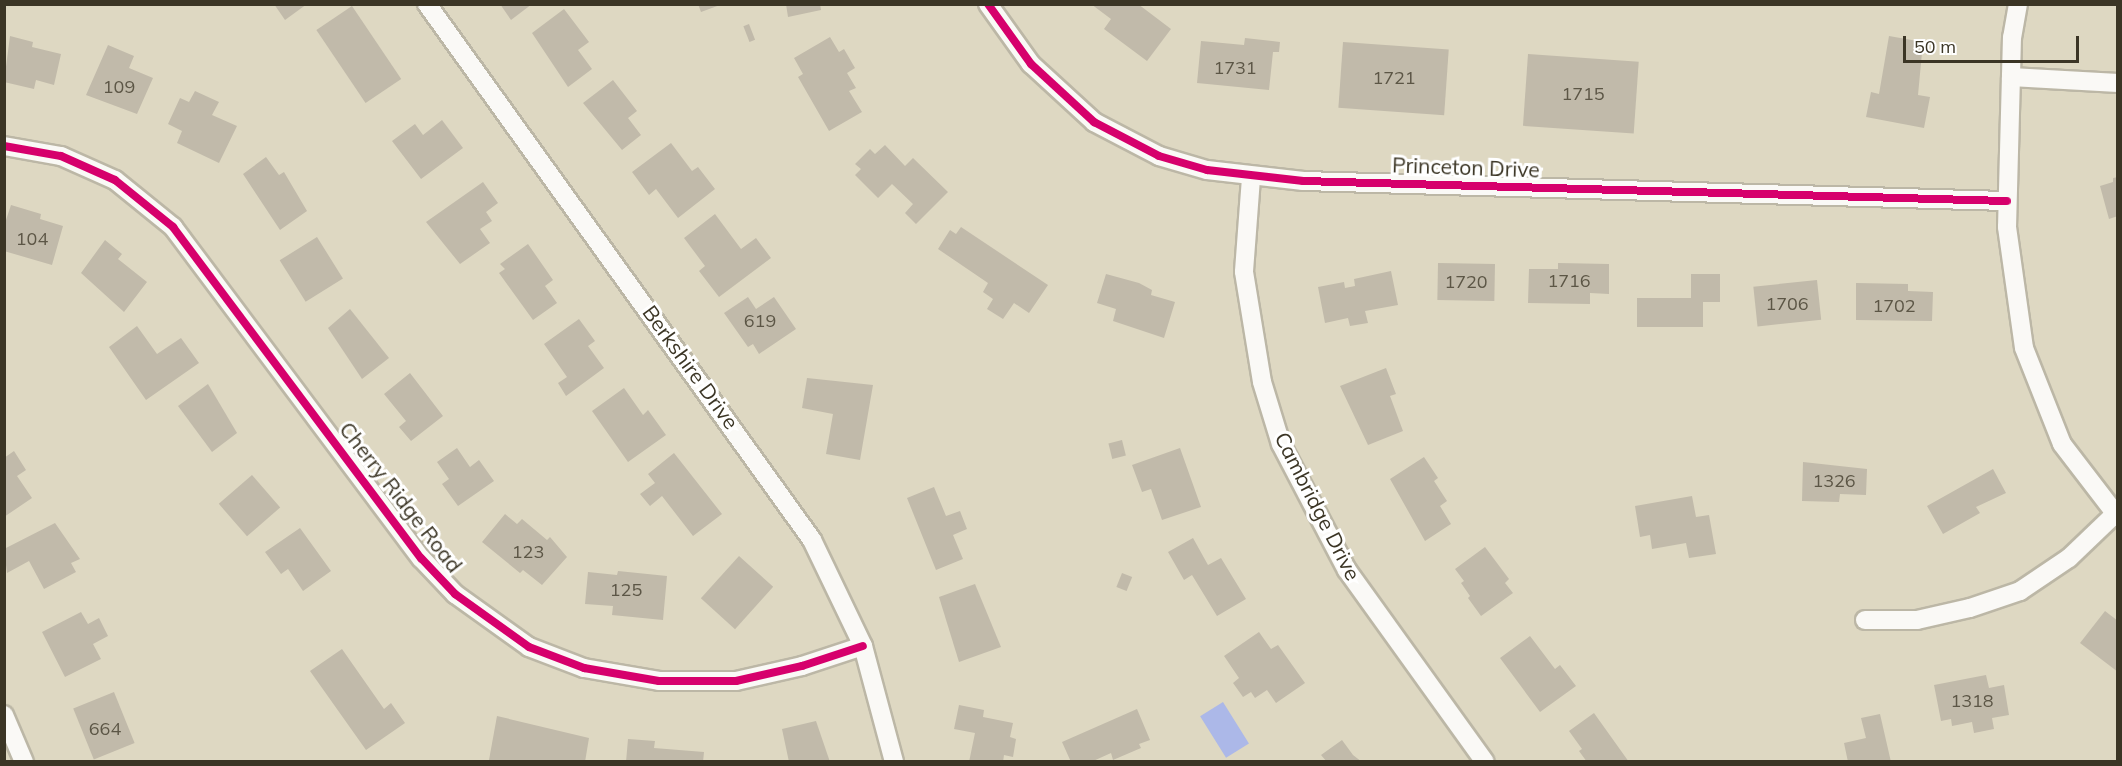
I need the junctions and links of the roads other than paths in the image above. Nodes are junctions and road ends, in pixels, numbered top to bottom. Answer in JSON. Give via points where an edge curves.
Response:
{"nodes":[{"id":1,"x":427,"y":4,"type":"edge"},
{"id":2,"x":988,"y":4,"type":"edge"},
{"id":3,"x":2018,"y":4,"type":"edge"},
{"id":4,"x":2011,"y":77,"type":"junction"},
{"id":5,"x":2118,"y":83,"type":"edge"},
{"id":6,"x":4,"y":146,"type":"edge"},
{"id":7,"x":1251,"y":178,"type":"junction"},
{"id":8,"x":2007,"y":201,"type":"junction"},
{"id":9,"x":2116,"y":516,"type":"edge"},
{"id":10,"x":1865,"y":620,"type":"dead end"},
{"id":11,"x":863,"y":646,"type":"junction"},
{"id":12,"x":4,"y":715,"type":"edge"},
{"id":13,"x":24,"y":762,"type":"edge"},
{"id":14,"x":894,"y":762,"type":"edge"},
{"id":15,"x":1485,"y":762,"type":"edge"}],
"edges":[{"from":1,"to":11,"type":"street","name":"Berkshire Drive","via":[[769,476],[812,540]]},
{"from":2,"to":7,"type":"street","name":"Princeton Drive","via":[[1031,64],[1094,122],[1159,156]]},
{"from":3,"to":4,"type":"street"},
{"from":4,"to":5,"type":"street"},
{"from":4,"to":8,"type":"street"},
{"from":6,"to":11,"type":"street","name":"Cherry Ridge Road","via":[[61,156],[115,180],[173,227],[421,558],[464,601],[529,647],[584,668],[659,681],[736,681],[802,666]]},
{"from":7,"to":8,"type":"street","name":"Princeton Drive"},
{"from":7,"to":15,"type":"street","name":"Cambridge Drive","via":[[1245,272],[1262,382],[1281,444],[1347,570]]},
{"from":8,"to":9,"type":"street","via":[[2007,228],[2024,348],[2062,444]]},
{"from":9,"to":10,"type":"street","via":[[2069,558],[2020,591],[1917,620]]},
{"from":11,"to":14,"type":"street","name":"Berkshire Drive"},
{"from":12,"to":13,"type":"street"}]}
